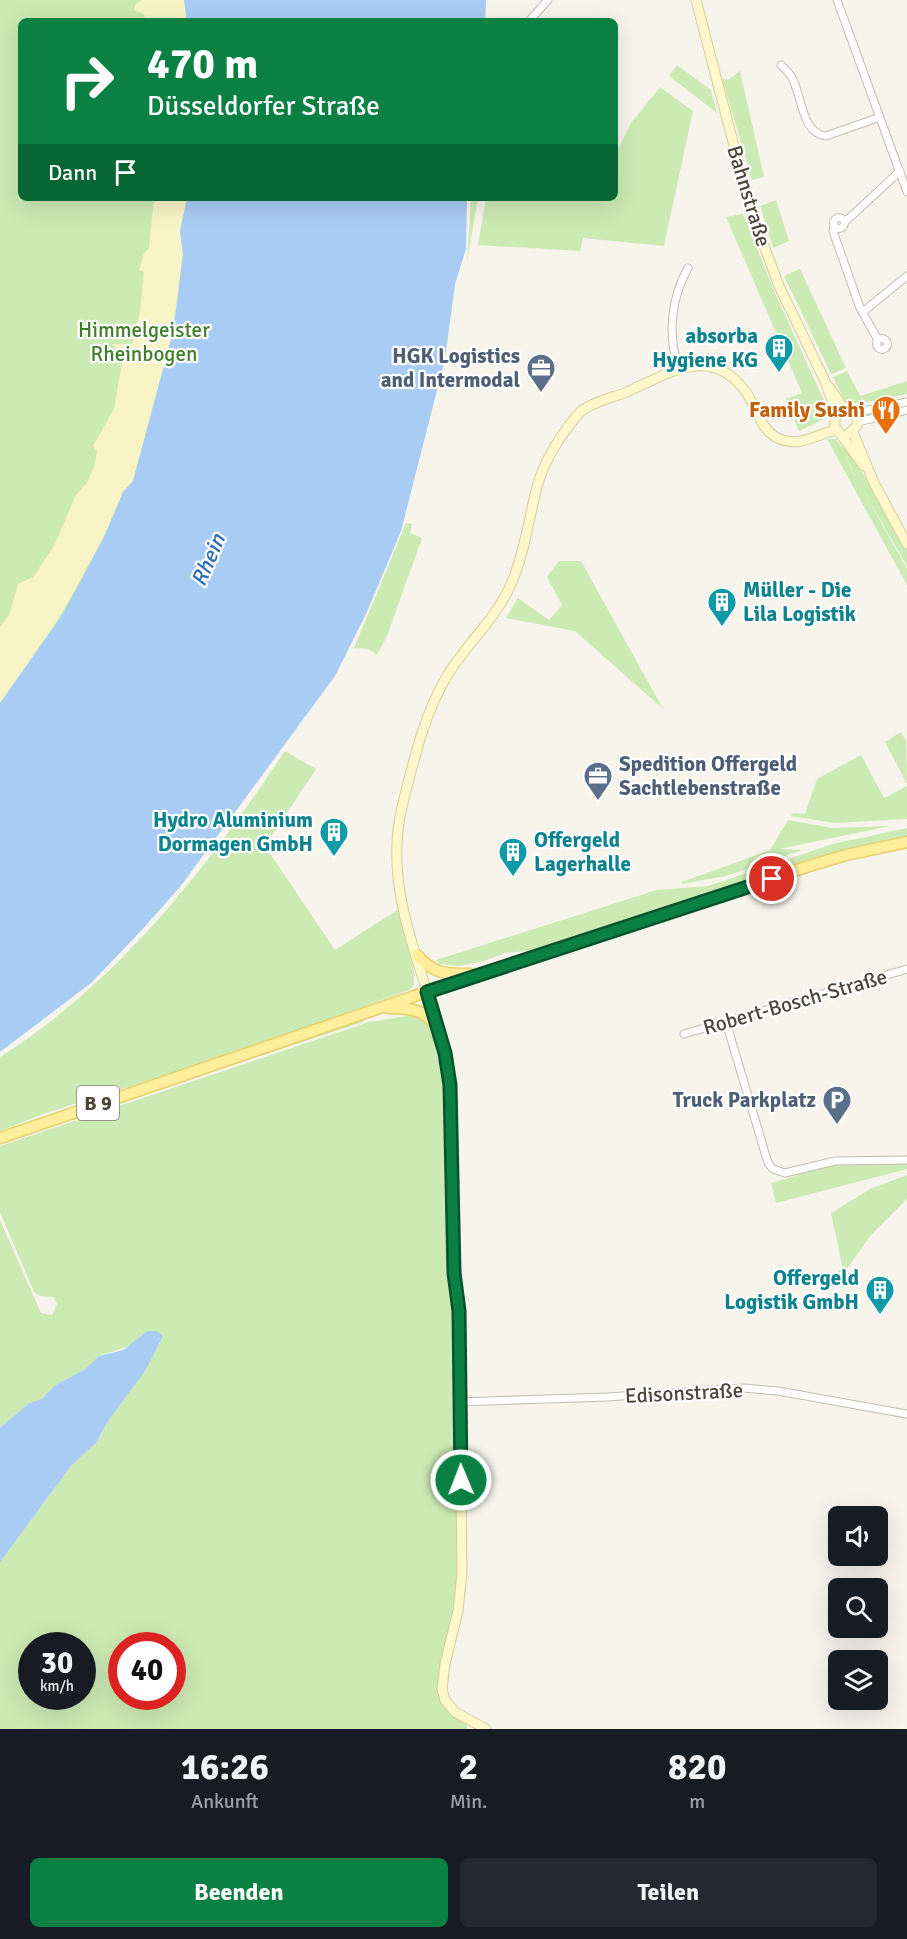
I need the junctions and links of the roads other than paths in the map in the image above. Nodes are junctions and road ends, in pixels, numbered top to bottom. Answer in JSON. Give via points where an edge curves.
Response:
{"nodes":[{"id":1,"x":548,"y":0,"type":"edge"},
{"id":2,"x":696,"y":0,"type":"edge"},
{"id":3,"x":839,"y":0,"type":"edge"},
{"id":4,"x":532,"y":18,"type":"edge"},
{"id":5,"x":781,"y":65,"type":"dead end"},
{"id":6,"x":880,"y":117,"type":"junction"},
{"id":7,"x":900,"y":171,"type":"junction"},
{"id":8,"x":907,"y":192,"type":"edge"},
{"id":9,"x":688,"y":268,"type":"dead end"},
{"id":10,"x":907,"y":276,"type":"edge"},
{"id":11,"x":864,"y":311,"type":"junction"},
{"id":12,"x":878,"y":340,"type":"dead end"},
{"id":13,"x":679,"y":368,"type":"junction"},
{"id":14,"x":907,"y":402,"type":"edge"},
{"id":15,"x":907,"y":410,"type":"edge"},
{"id":16,"x":845,"y":422,"type":"junction"},
{"id":17,"x":907,"y":544,"type":"edge"},
{"id":18,"x":907,"y":842,"type":"edge"},
{"id":19,"x":417,"y":955,"type":"junction"},
{"id":20,"x":907,"y":969,"type":"edge"},
{"id":21,"x":482,"y":974,"type":"junction"},
{"id":22,"x":427,"y":992,"type":"junction"},
{"id":23,"x":379,"y":1008,"type":"junction"},
{"id":24,"x":726,"y":1022,"type":"junction"},
{"id":25,"x":438,"y":1027,"type":"junction"},
{"id":26,"x":684,"y":1034,"type":"dead end"},
{"id":27,"x":0,"y":1138,"type":"edge"},
{"id":28,"x":907,"y":1160,"type":"edge"},
{"id":29,"x":460,"y":1402,"type":"junction"},
{"id":30,"x":907,"y":1414,"type":"edge"},
{"id":31,"x":486,"y":1729,"type":"edge"}],
"edges":[{"from":1,"to":4,"type":"street"},
{"from":2,"to":16,"type":"street","name":"Bahnstraße","via":[[752,211],[779,286]]},
{"from":3,"to":6,"type":"street"},
{"from":5,"to":6,"type":"street","via":[[791,76],[809,126],[820,135]]},
{"from":6,"to":7,"type":"street"},
{"from":7,"to":8,"type":"street"},
{"from":7,"to":11,"type":"street","via":[[841,228],[834,226]]},
{"from":9,"to":13,"type":"street","via":[[671,332]]},
{"from":10,"to":11,"type":"street"},
{"from":11,"to":12,"type":"street"},
{"from":13,"to":16,"type":"street","via":[[704,365],[725,372],[746,392],[771,434],[791,442],[807,440]]},
{"from":13,"to":19,"type":"street","via":[[589,406],[572,421],[540,478],[518,567],[505,598],[456,662],[438,693],[402,807],[397,846],[398,889]]},
{"from":14,"to":16,"type":"street"},
{"from":15,"to":16,"type":"street"},
{"from":16,"to":17,"type":"street","name":"Bahnstraße"},
{"from":18,"to":21,"type":"main road","number":"B 9","via":[[846,855]]},
{"from":19,"to":21,"type":"main road","via":[[428,968],[439,973]]},
{"from":19,"to":22,"type":"street"},
{"from":20,"to":24,"type":"street","name":"Robert-Bosch-Straße"},
{"from":21,"to":22,"type":"main road","number":"B 9"},
{"from":22,"to":23,"type":"main road","number":"B 9"},
{"from":22,"to":25,"type":"street"},
{"from":23,"to":25,"type":"main road","via":[[418,1010]]},
{"from":23,"to":27,"type":"main road","number":"B 9"},
{"from":24,"to":26,"type":"street","name":"Robert-Bosch-Straße"},
{"from":24,"to":28,"type":"street","via":[[768,1163],[778,1172],[835,1161]]},
{"from":25,"to":29,"type":"street","via":[[451,1095]]},
{"from":29,"to":30,"type":"street","name":"Edisonstraße","via":[[743,1388]]},
{"from":29,"to":31,"type":"street","via":[[462,1589],[442,1683],[451,1708]]}]}
